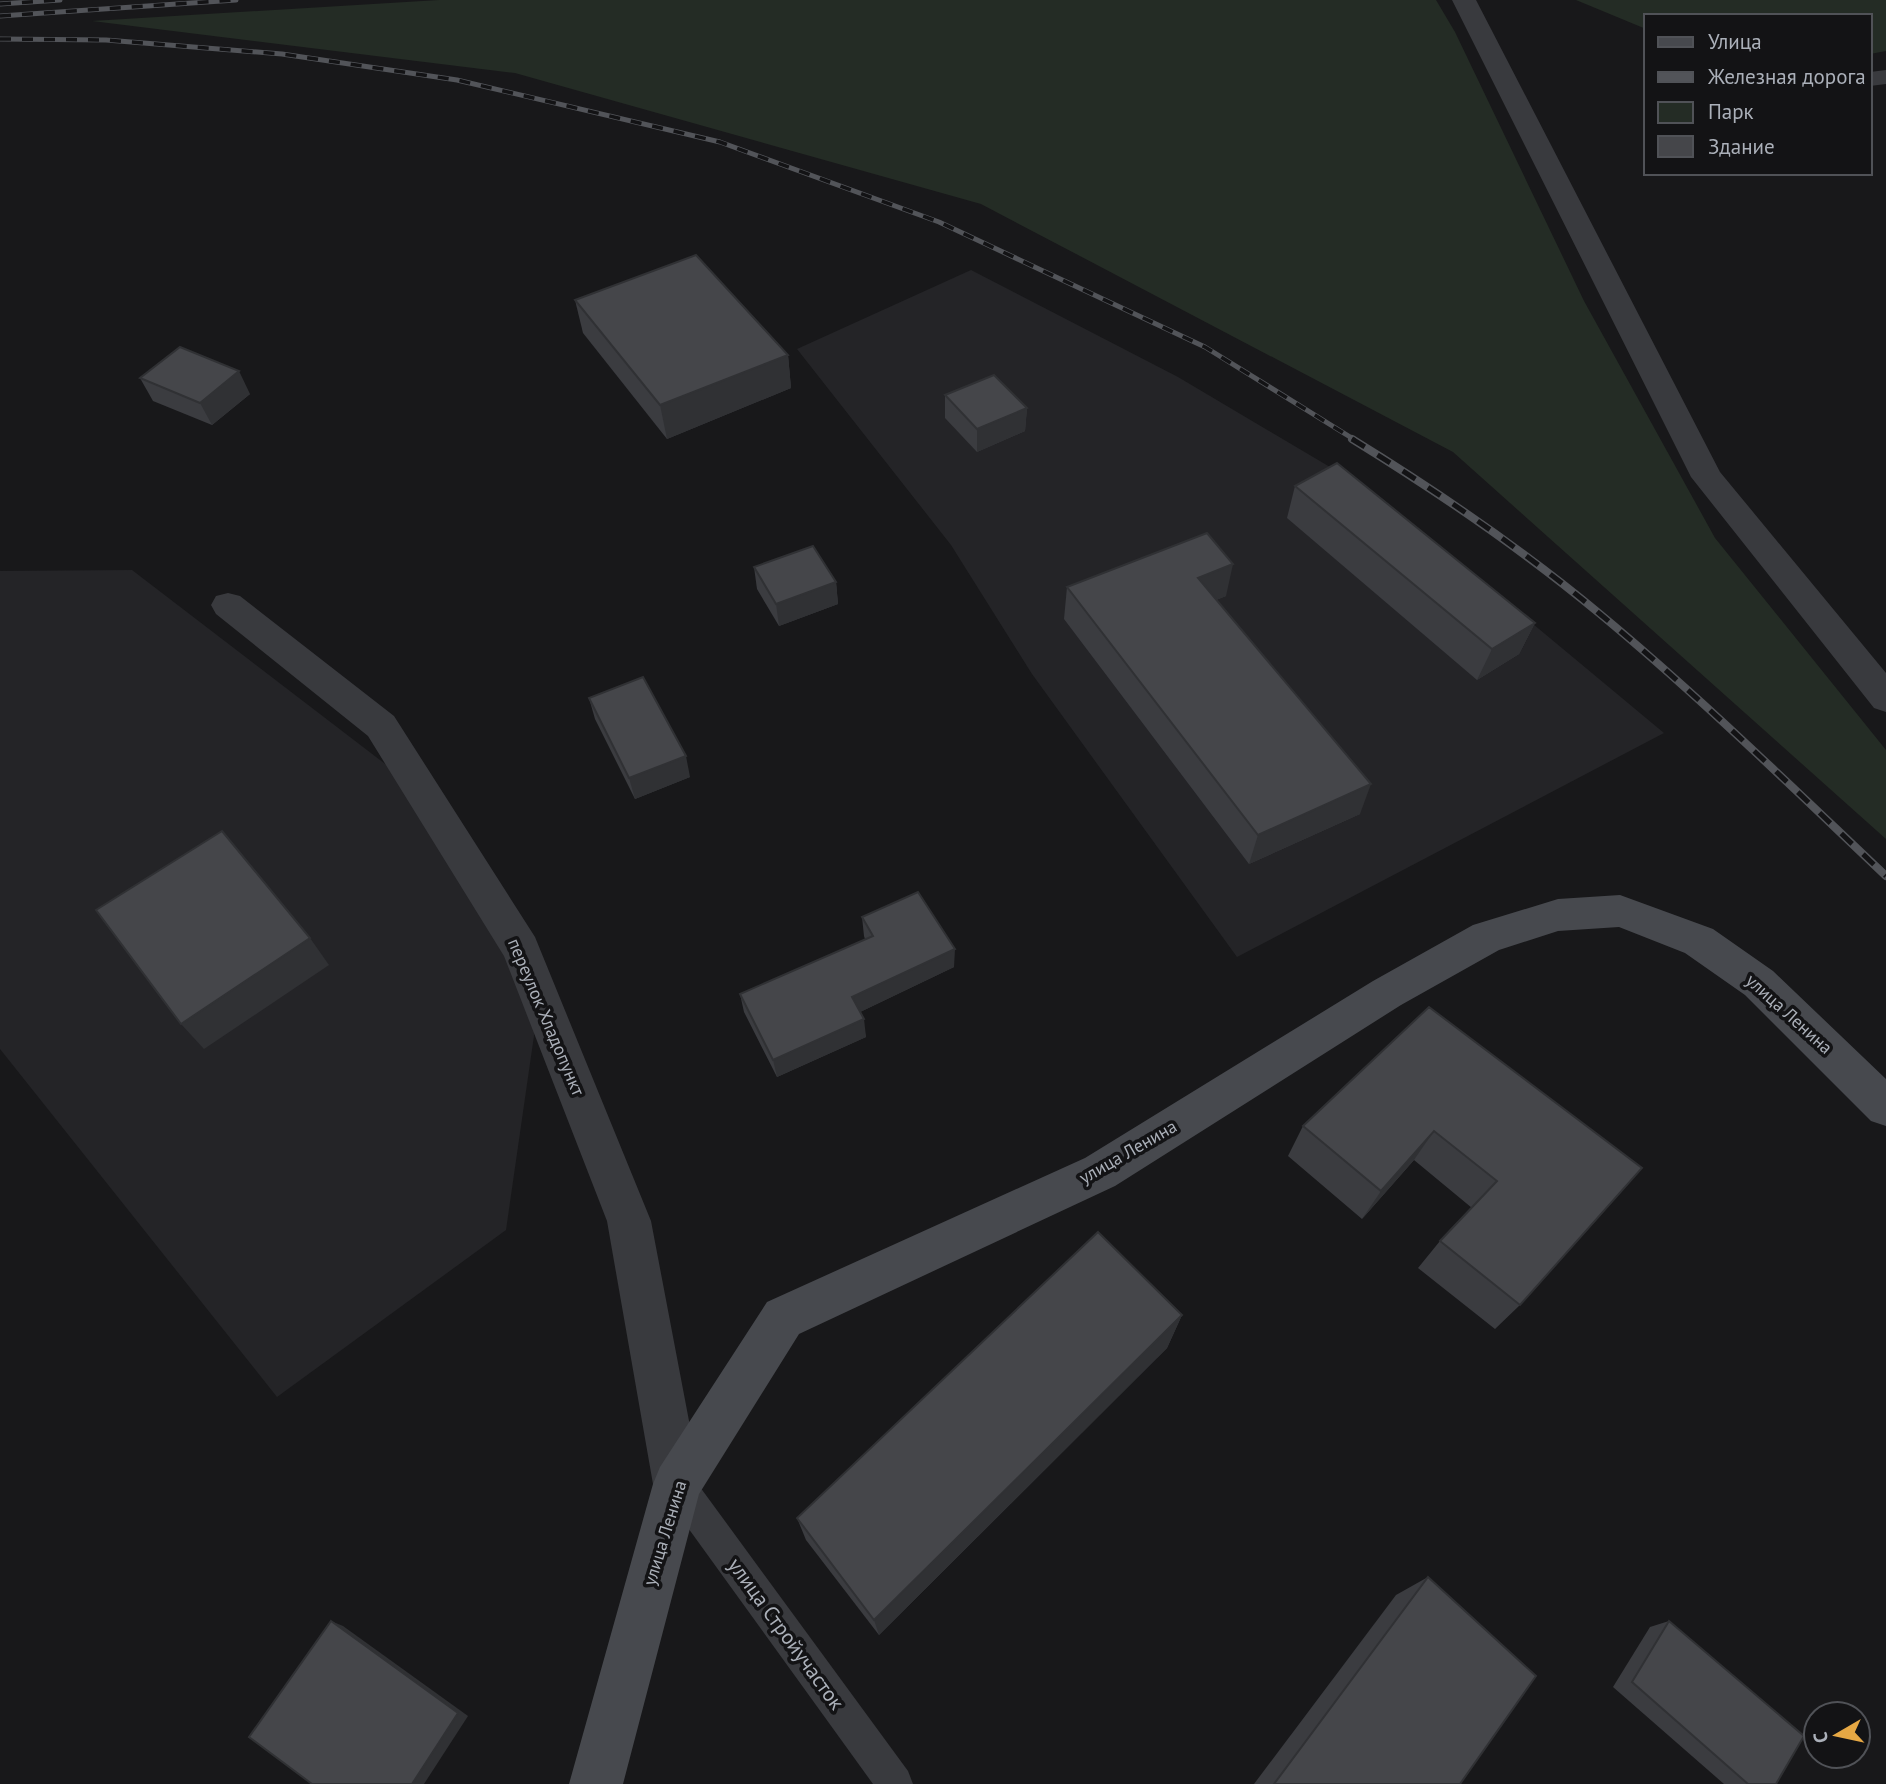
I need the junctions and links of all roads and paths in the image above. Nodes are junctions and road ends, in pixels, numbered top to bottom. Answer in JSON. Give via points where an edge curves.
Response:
{"nodes":[{"id":1,"x":1464,"y":0,"type":"edge"},
{"id":2,"x":228,"y":605,"type":"dead end"},
{"id":3,"x":1886,"y":698,"type":"edge"},
{"id":4,"x":1886,"y":1107,"type":"edge"},
{"id":5,"x":677,"y":1484,"type":"junction"},
{"id":6,"x":596,"y":1784,"type":"edge"},
{"id":7,"x":895,"y":1784,"type":"edge"}],
"edges":[{"from":1,"to":3,"type":"street","via":[[1707,477]]},
{"from":2,"to":5,"type":"street","name":"переулок Хладопункт","via":[[381,726],[521,949],[629,1221]]},
{"from":4,"to":5,"type":"street","name":"улица Ленина","via":[[1759,983],[1699,941],[1620,911],[1558,915],[1487,937],[1387,993],[1100,1172],[783,1318]]},
{"from":5,"to":6,"type":"street","name":"улица Ленина"},
{"from":5,"to":7,"type":"lane","name":"улица Стройучасток"}]}
